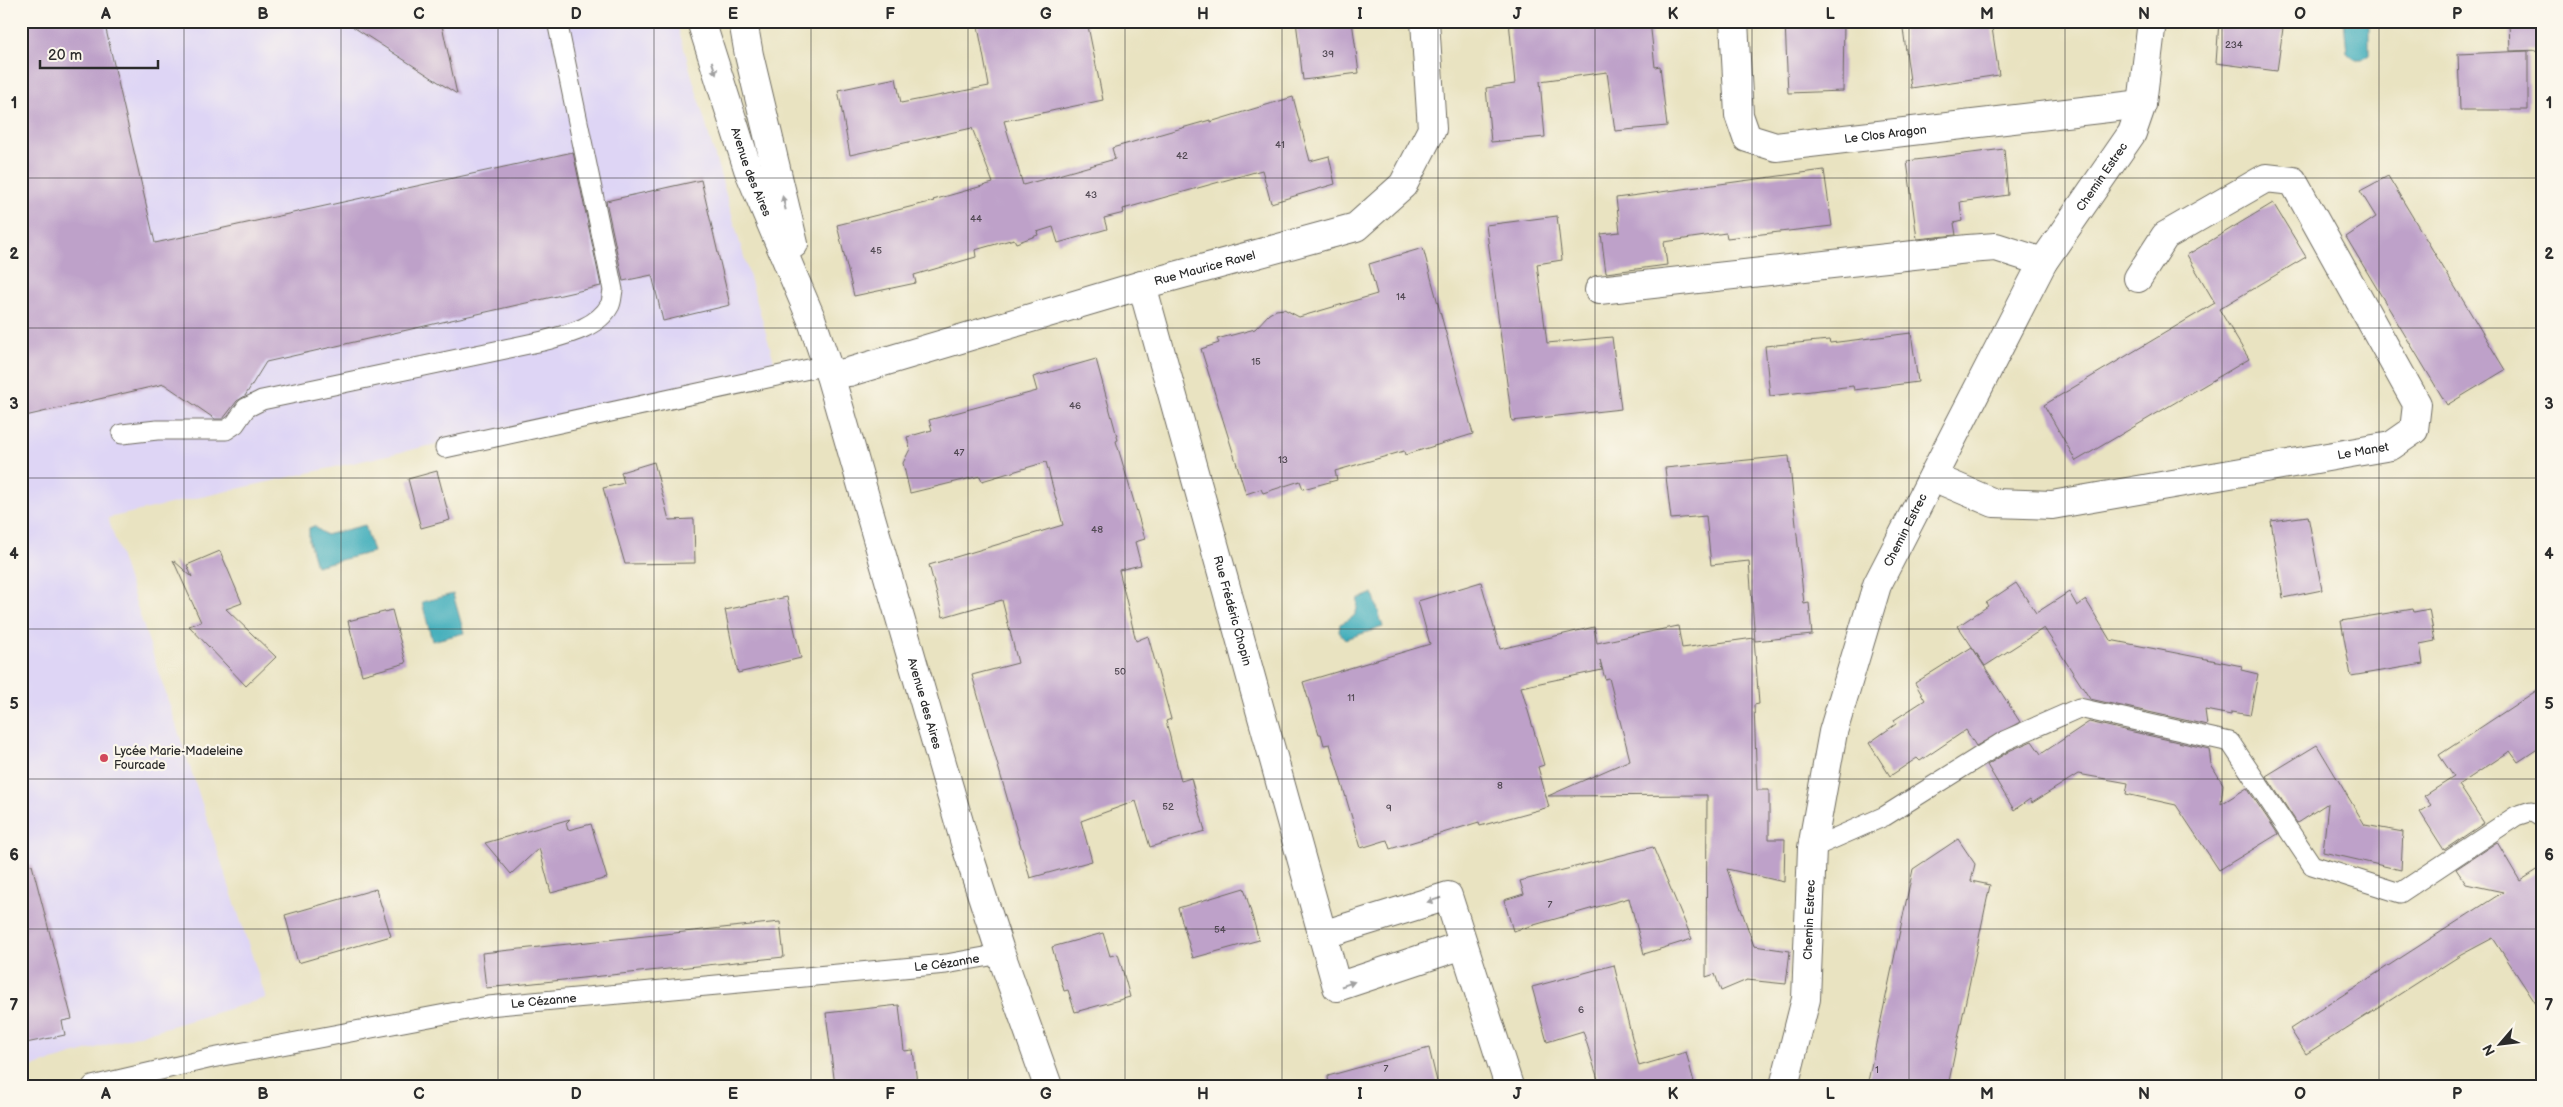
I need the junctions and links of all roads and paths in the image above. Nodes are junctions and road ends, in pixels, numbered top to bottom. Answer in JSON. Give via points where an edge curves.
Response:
{"nodes":[{"id":1,"x":557,"y":21,"type":"edge"},
{"id":2,"x":701,"y":21,"type":"edge"},
{"id":3,"x":744,"y":21,"type":"edge"},
{"id":4,"x":1425,"y":21,"type":"edge"},
{"id":5,"x":1734,"y":21,"type":"edge"},
{"id":6,"x":2152,"y":21,"type":"edge"},
{"id":7,"x":2142,"y":104,"type":"junction"},
{"id":8,"x":2043,"y":262,"type":"junction"},
{"id":9,"x":2138,"y":278,"type":"dead end"},
{"id":10,"x":1142,"y":285,"type":"junction"},
{"id":11,"x":1598,"y":290,"type":"dead end"},
{"id":12,"x":811,"y":318,"type":"junction"},
{"id":13,"x":829,"y":370,"type":"junction"},
{"id":14,"x":122,"y":434,"type":"dead end"},
{"id":15,"x":445,"y":448,"type":"dead end"},
{"id":16,"x":1932,"y":477,"type":"junction"},
{"id":17,"x":2542,"y":818,"type":"edge"},
{"id":18,"x":1812,"y":848,"type":"junction"},
{"id":19,"x":1322,"y":935,"type":"junction"},
{"id":20,"x":1463,"y":945,"type":"junction"},
{"id":21,"x":1001,"y":954,"type":"junction"},
{"id":22,"x":92,"y":1086,"type":"edge"},
{"id":23,"x":1048,"y":1086,"type":"edge"},
{"id":24,"x":1509,"y":1086,"type":"edge"},
{"id":25,"x":1784,"y":1086,"type":"edge"}],
"edges":[{"from":1,"to":14,"type":"lane","via":[[613,290],[610,305],[596,319],[575,332],[542,342],[262,400],[246,408],[226,430],[157,430]]},
{"from":2,"to":12,"type":"street","name":"Avenue des Aires","one_way":true,"via":[[748,169]]},
{"from":12,"to":3,"type":"street","name":"Avenue des Aires","one_way":true,"via":[[749,55]]},
{"from":4,"to":10,"type":"street","name":"Rue Maurice Ravel","via":[[1432,129],[1403,185],[1356,226]]},
{"from":5,"to":7,"type":"street","name":"Le Clos Aragon","via":[[1739,115],[1747,138],[1776,147]]},
{"from":6,"to":7,"type":"street","name":"Chemin Estrec"},
{"from":7,"to":8,"type":"street","name":"Chemin Estrec","via":[[2132,133]]},
{"from":8,"to":11,"type":"street","via":[[1996,248],[1968,248]]},
{"from":8,"to":16,"type":"street","name":"Chemin Estrec"},
{"from":9,"to":16,"type":"street","name":"Le Manet","via":[[2166,236],[2266,178],[2293,181],[2417,404],[2414,430],[2391,446],[2052,505],[1994,503]]},
{"from":10,"to":13,"type":"street","name":"Rue Maurice Ravel","via":[[849,372]]},
{"from":10,"to":19,"type":"street","name":"Rue Frédéric Chopin"},
{"from":12,"to":13,"type":"street","name":"Avenue des Aires"},
{"from":13,"to":15,"type":"lane"},
{"from":13,"to":21,"type":"street","name":"Avenue des Aires","via":[[965,843]]},
{"from":16,"to":18,"type":"street","name":"Chemin Estrec","via":[[1877,585],[1833,732]]},
{"from":17,"to":18,"type":"lane","via":[[2531,811],[2516,816],[2400,894],[2312,865],[2230,742],[2079,708],[2006,740],[1885,816]]},
{"from":18,"to":25,"type":"street","name":"Chemin Estrec","via":[[1806,999]]},
{"from":20,"to":19,"type":"street","one_way":true,"via":[[1448,896]]},
{"from":19,"to":20,"type":"street","name":"Rue Frédéric Chopin","one_way":true,"via":[[1337,988]]},
{"from":20,"to":24,"type":"street"},
{"from":21,"to":22,"type":"lane","name":"Le Cézanne","via":[[946,964],[488,1006],[212,1058]]},
{"from":21,"to":23,"type":"street","name":"Avenue des Aires"}]}
